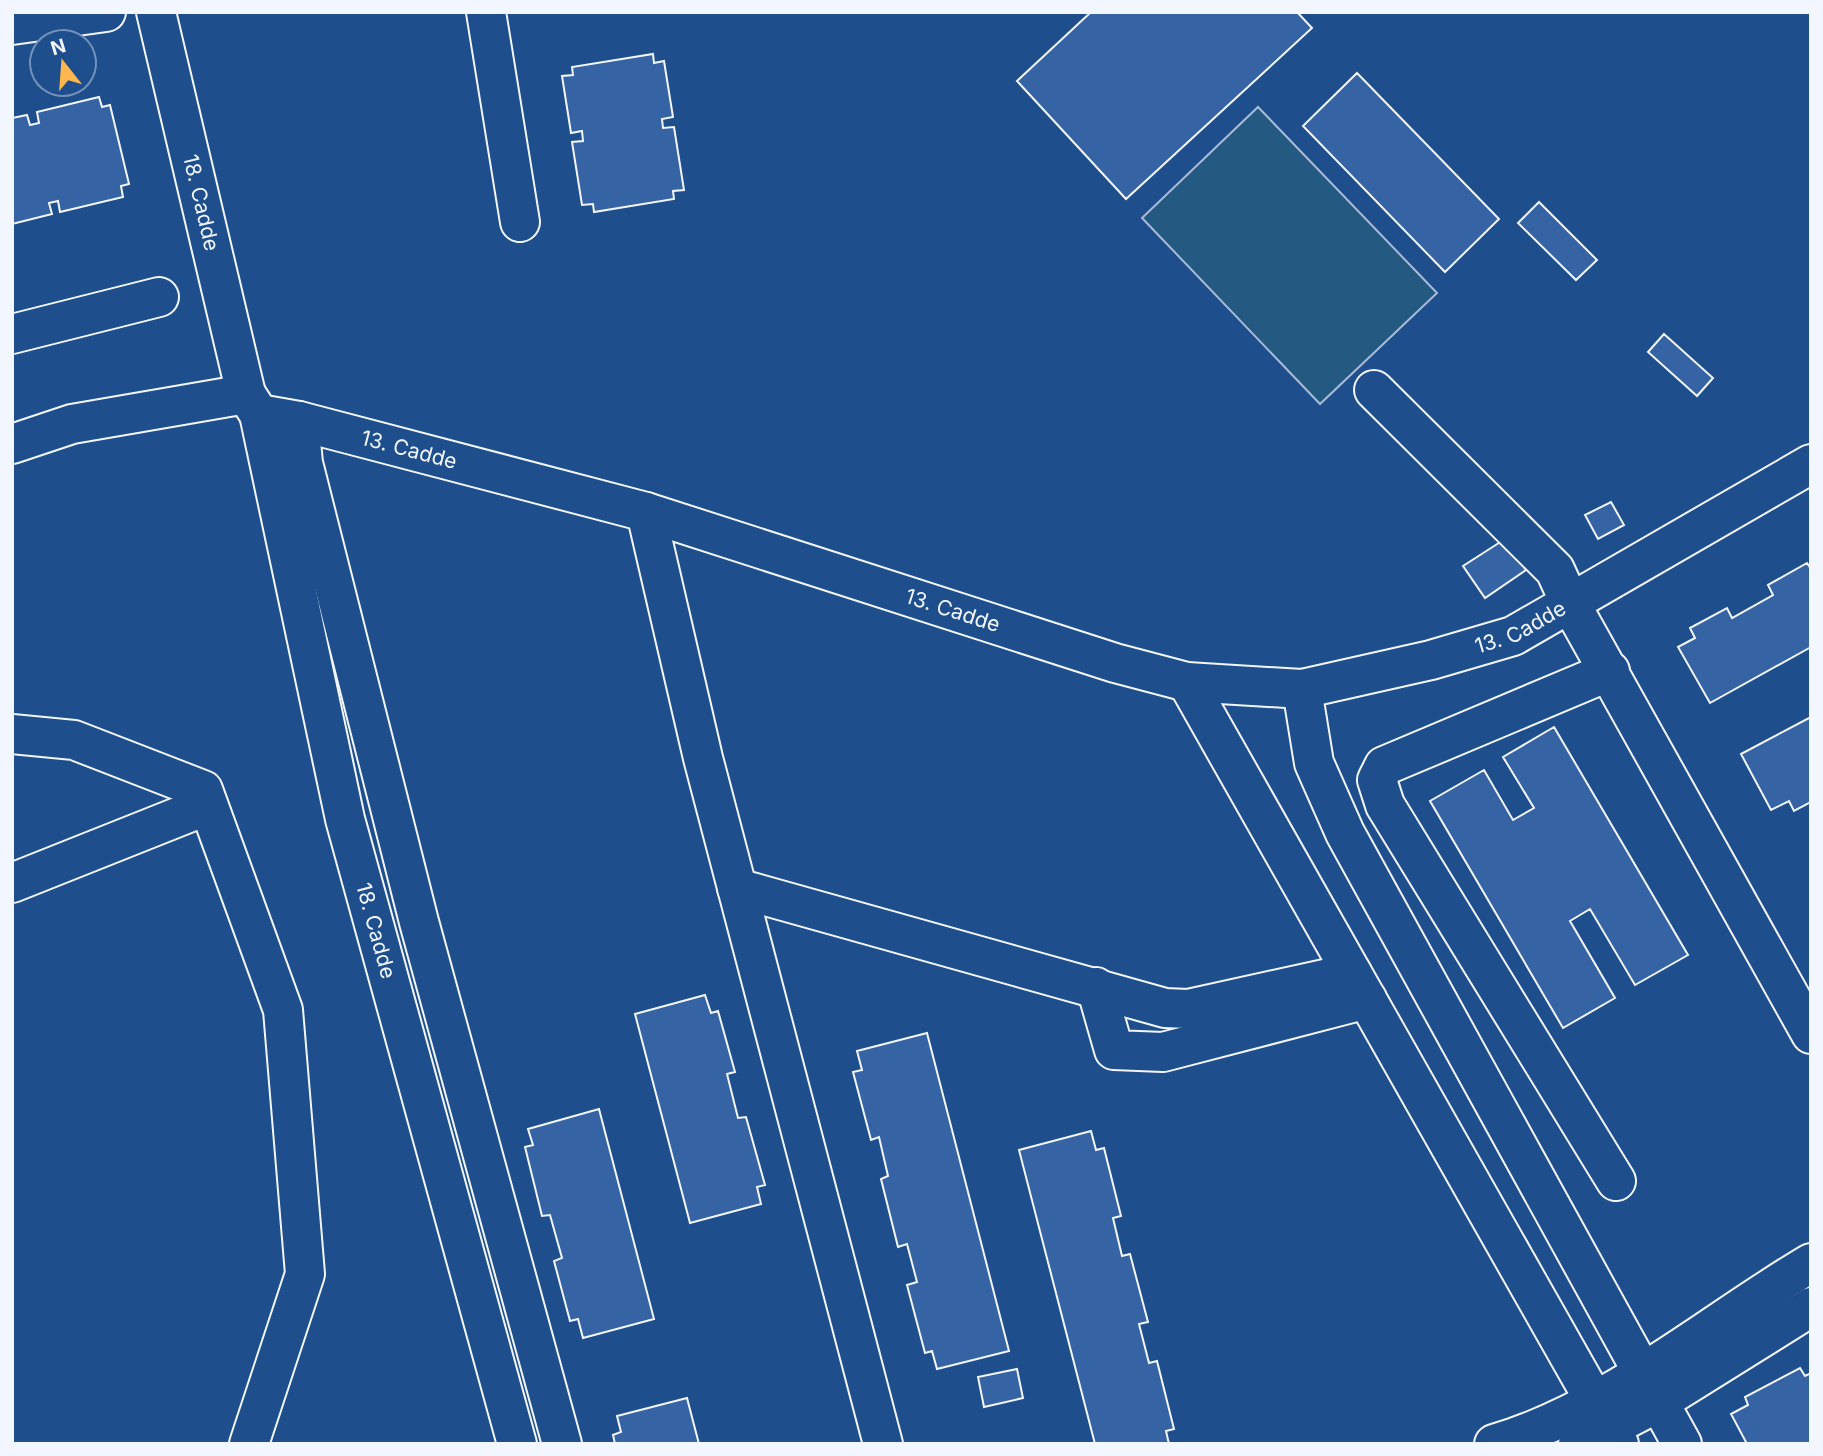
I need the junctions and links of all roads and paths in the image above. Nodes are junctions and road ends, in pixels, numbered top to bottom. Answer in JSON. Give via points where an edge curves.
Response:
{"nodes":[{"id":1,"x":106,"y":12,"type":"edge"},
{"id":2,"x":156,"y":12,"type":"edge"},
{"id":3,"x":486,"y":12,"type":"edge"},
{"id":4,"x":12,"y":25,"type":"edge"},
{"id":5,"x":520,"y":222,"type":"dead end"},
{"id":6,"x":159,"y":297,"type":"dead end"},
{"id":7,"x":12,"y":334,"type":"edge"},
{"id":8,"x":1374,"y":390,"type":"dead end"},
{"id":9,"x":253,"y":404,"type":"junction"},
{"id":10,"x":299,"y":421,"type":"junction"},
{"id":11,"x":12,"y":444,"type":"edge"},
{"id":12,"x":1811,"y":464,"type":"edge"},
{"id":13,"x":646,"y":512,"type":"junction"},
{"id":14,"x":1570,"y":603,"type":"junction"},
{"id":15,"x":1610,"y":671,"type":"junction"},
{"id":16,"x":1187,"y":682,"type":"junction"},
{"id":17,"x":1302,"y":690,"type":"junction"},
{"id":18,"x":12,"y":734,"type":"edge"},
{"id":19,"x":208,"y":805,"type":"junction"},
{"id":20,"x":12,"y":883,"type":"edge"},
{"id":21,"x":737,"y":888,"type":"junction"},
{"id":22,"x":1359,"y":986,"type":"junction"},
{"id":23,"x":1096,"y":987,"type":"junction"},
{"id":24,"x":1811,"y":1034,"type":"edge"},
{"id":25,"x":1616,"y":1181,"type":"dead end"},
{"id":26,"x":1811,"y":1263,"type":"edge"},
{"id":27,"x":1811,"y":1307,"type":"edge"},
{"id":28,"x":1651,"y":1387,"type":"junction"},
{"id":29,"x":1600,"y":1429,"type":"edge"},
{"id":30,"x":249,"y":1444,"type":"edge"},
{"id":31,"x":517,"y":1444,"type":"edge"},
{"id":32,"x":562,"y":1444,"type":"edge"},
{"id":33,"x":883,"y":1444,"type":"edge"},
{"id":34,"x":1494,"y":1444,"type":"edge"},
{"id":35,"x":1682,"y":1444,"type":"edge"}],
"edges":[{"from":1,"to":4,"type":"street"},
{"from":2,"to":9,"type":"street","name":"18. Cadde"},
{"from":3,"to":5,"type":"street"},
{"from":6,"to":7,"type":"street"},
{"from":8,"to":14,"type":"street","via":[[1555,570]]},
{"from":9,"to":10,"type":"street","name":"13. Cadde"},
{"from":9,"to":11,"type":"street","name":"13. Cadde","via":[[72,424]]},
{"from":9,"to":31,"type":"street","name":"18. Cadde","via":[[345,819]]},
{"from":10,"to":13,"type":"street","name":"13. Cadde"},
{"from":10,"to":32,"type":"street","name":"18. Cadde","via":[[303,463],[415,909]]},
{"from":12,"to":14,"type":"street","name":"13. Cadde"},
{"from":13,"to":16,"type":"street","name":"13. Cadde"},
{"from":13,"to":21,"type":"street"},
{"from":14,"to":15,"type":"street"},
{"from":14,"to":17,"type":"street","name":"13. Cadde","via":[[1513,636]]},
{"from":15,"to":24,"type":"street"},
{"from":15,"to":25,"type":"street","via":[[1384,766],[1377,780],[1385,805]]},
{"from":16,"to":17,"type":"street","name":"13. Cadde"},
{"from":16,"to":22,"type":"street"},
{"from":17,"to":28,"type":"street","via":[[1314,763],[1345,833]]},
{"from":18,"to":19,"type":"street","via":[[74,740],[203,790]]},
{"from":19,"to":20,"type":"street"},
{"from":19,"to":30,"type":"street","via":[[283,1010],[305,1274]]},
{"from":21,"to":23,"type":"street"},
{"from":21,"to":33,"type":"street"},
{"from":22,"to":23,"type":"street","via":[[1188,1009]]},
{"from":22,"to":23,"type":"street","via":[[1163,1052],[1114,1050]]},
{"from":22,"to":29,"type":"street"},
{"from":26,"to":28,"type":"street"},
{"from":27,"to":28,"type":"street"},
{"from":28,"to":29,"type":"street"},
{"from":28,"to":35,"type":"street"},
{"from":29,"to":34,"type":"street","via":[[1529,1433]]}]}
